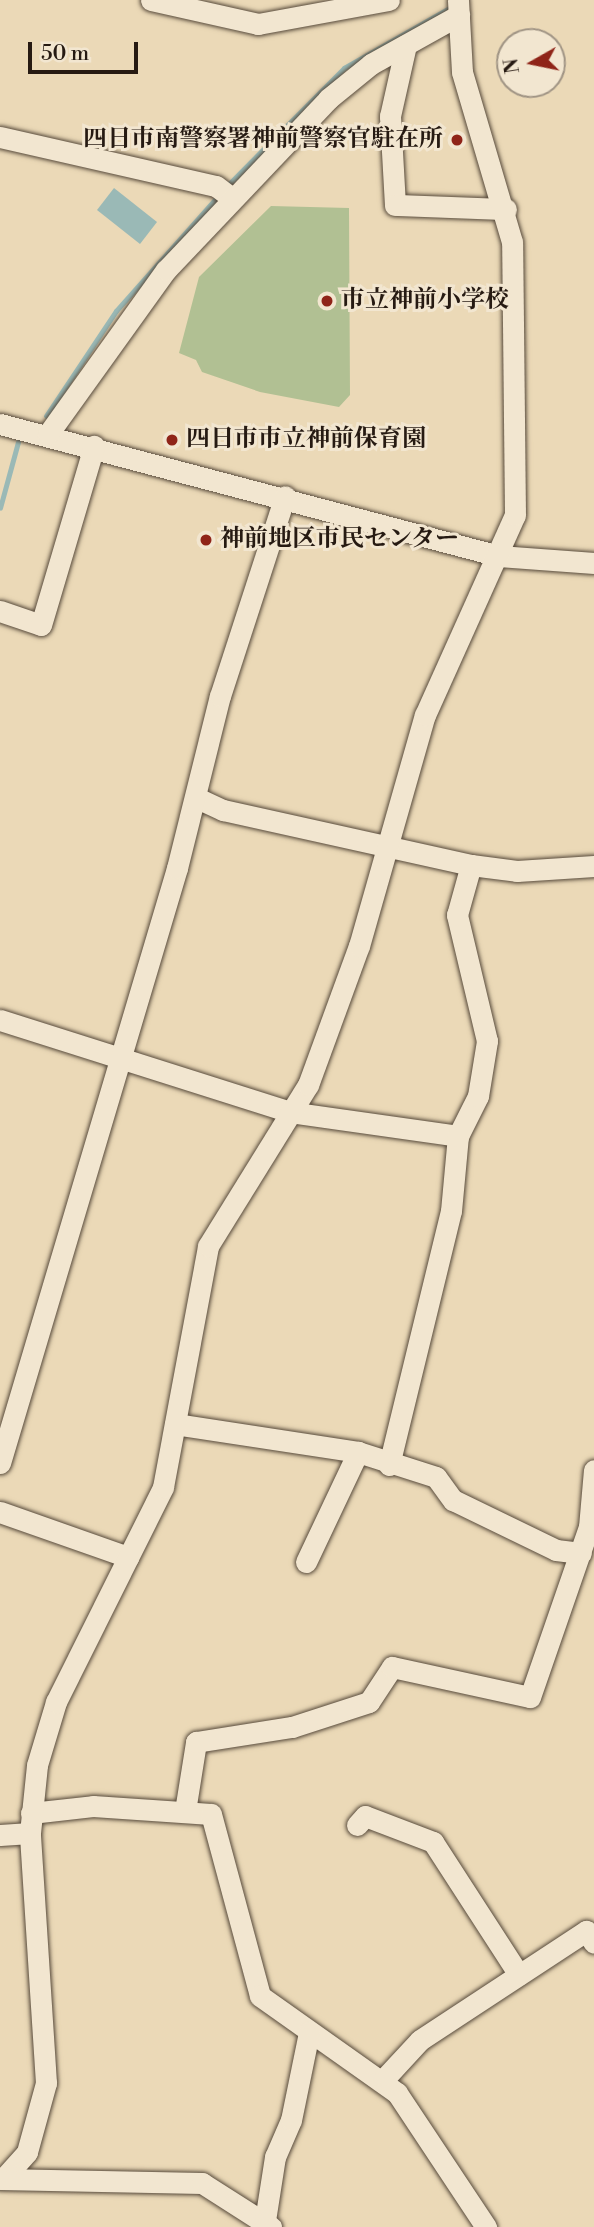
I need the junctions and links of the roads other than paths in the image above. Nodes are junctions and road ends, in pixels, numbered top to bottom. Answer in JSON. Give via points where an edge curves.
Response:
{"nodes":[{"id":1,"x":151,"y":0,"type":"edge"},
{"id":2,"x":389,"y":0,"type":"edge"},
{"id":3,"x":459,"y":8,"type":"edge"},
{"id":4,"x":406,"y":45,"type":"junction"},
{"id":5,"x":0,"y":137,"type":"edge"},
{"id":6,"x":226,"y":193,"type":"junction"},
{"id":7,"x":506,"y":209,"type":"junction"},
{"id":8,"x":0,"y":424,"type":"edge"},
{"id":9,"x":48,"y":434,"type":"junction"},
{"id":10,"x":94,"y":446,"type":"junction"},
{"id":11,"x":285,"y":496,"type":"junction"},
{"id":12,"x":499,"y":556,"type":"junction"},
{"id":13,"x":594,"y":563,"type":"edge"},
{"id":14,"x":0,"y":611,"type":"edge"},
{"id":15,"x":197,"y":798,"type":"junction"},
{"id":16,"x":387,"y":847,"type":"junction"},
{"id":17,"x":471,"y":864,"type":"junction"},
{"id":18,"x":594,"y":866,"type":"edge"},
{"id":19,"x":0,"y":1020,"type":"edge"},
{"id":20,"x":122,"y":1058,"type":"junction"},
{"id":21,"x":290,"y":1112,"type":"junction"},
{"id":22,"x":458,"y":1136,"type":"junction"},
{"id":23,"x":175,"y":1424,"type":"junction"},
{"id":24,"x":358,"y":1452,"type":"junction"},
{"id":25,"x":0,"y":1464,"type":"edge"},
{"id":26,"x":390,"y":1465,"type":"junction"},
{"id":27,"x":594,"y":1470,"type":"edge"},
{"id":28,"x":0,"y":1512,"type":"edge"},
{"id":29,"x":587,"y":1547,"type":"edge"},
{"id":30,"x":128,"y":1558,"type":"junction"},
{"id":31,"x":306,"y":1562,"type":"dead end"},
{"id":32,"x":185,"y":1811,"type":"junction"},
{"id":33,"x":30,"y":1823,"type":"junction"},
{"id":34,"x":356,"y":1825,"type":"dead end"},
{"id":35,"x":0,"y":1835,"type":"edge"},
{"id":36,"x":591,"y":1933,"type":"edge"},
{"id":37,"x":519,"y":1975,"type":"junction"},
{"id":38,"x":309,"y":2032,"type":"junction"},
{"id":39,"x":383,"y":2080,"type":"junction"},
{"id":40,"x":1,"y":2179,"type":"edge"},
{"id":41,"x":267,"y":2225,"type":"edge"},
{"id":42,"x":486,"y":2227,"type":"edge"}],
"edges":[{"from":1,"to":2,"type":"street","via":[[258,24]]},
{"from":3,"to":4,"type":"street"},
{"from":3,"to":7,"type":"street","via":[[463,72]]},
{"from":4,"to":6,"type":"street","via":[[351,78]]},
{"from":4,"to":7,"type":"street","via":[[390,116],[395,205]]},
{"from":5,"to":6,"type":"street"},
{"from":6,"to":9,"type":"street","via":[[133,311]]},
{"from":7,"to":12,"type":"street","via":[[515,515]]},
{"from":8,"to":9,"type":"street"},
{"from":9,"to":10,"type":"street"},
{"from":10,"to":11,"type":"street"},
{"from":10,"to":14,"type":"street","via":[[41,625]]},
{"from":11,"to":12,"type":"street"},
{"from":11,"to":15,"type":"street","via":[[220,696]]},
{"from":12,"to":13,"type":"street"},
{"from":12,"to":16,"type":"street","via":[[425,715]]},
{"from":15,"to":16,"type":"street","via":[[223,810]]},
{"from":15,"to":20,"type":"street"},
{"from":16,"to":17,"type":"street"},
{"from":16,"to":21,"type":"street","via":[[359,946],[308,1085]]},
{"from":17,"to":18,"type":"street","via":[[517,871]]},
{"from":17,"to":22,"type":"street","via":[[457,915],[487,1041],[478,1096]]},
{"from":19,"to":20,"type":"street"},
{"from":20,"to":21,"type":"street"},
{"from":20,"to":25,"type":"street"},
{"from":21,"to":22,"type":"street"},
{"from":21,"to":23,"type":"street","via":[[208,1246]]},
{"from":22,"to":26,"type":"street","via":[[451,1211]]},
{"from":23,"to":24,"type":"street"},
{"from":23,"to":30,"type":"street","via":[[163,1487]]},
{"from":24,"to":26,"type":"street"},
{"from":24,"to":31,"type":"street"},
{"from":26,"to":29,"type":"street","via":[[436,1477],[453,1500],[556,1550]]},
{"from":27,"to":29,"type":"street"},
{"from":28,"to":30,"type":"street"},
{"from":29,"to":32,"type":"street","via":[[530,1697],[391,1667],[369,1702],[292,1727],[196,1742]]},
{"from":30,"to":33,"type":"street","via":[[56,1702]]},
{"from":32,"to":33,"type":"street","via":[[93,1806]]},
{"from":32,"to":38,"type":"street","via":[[211,1814],[260,1996]]},
{"from":33,"to":35,"type":"street"},
{"from":33,"to":40,"type":"street","via":[[46,2083],[27,2152]]},
{"from":34,"to":37,"type":"street","via":[[365,1816],[433,1842]]},
{"from":36,"to":37,"type":"street"},
{"from":37,"to":39,"type":"street","via":[[420,2040]]},
{"from":38,"to":39,"type":"street"},
{"from":38,"to":41,"type":"street"},
{"from":39,"to":42,"type":"street"},
{"from":40,"to":41,"type":"street","via":[[202,2183]]}]}
